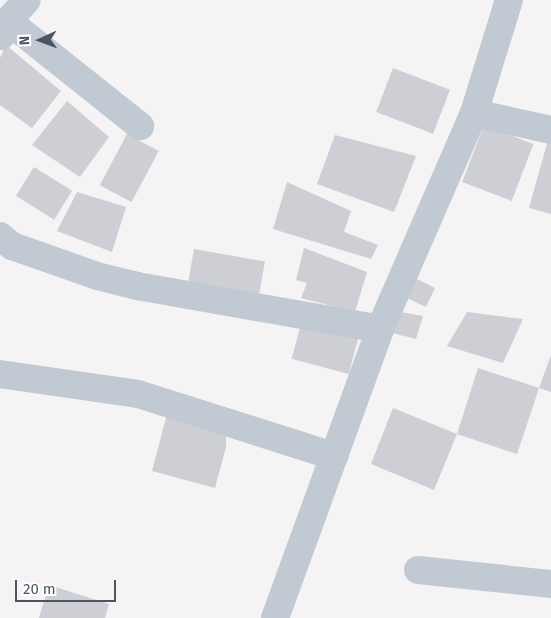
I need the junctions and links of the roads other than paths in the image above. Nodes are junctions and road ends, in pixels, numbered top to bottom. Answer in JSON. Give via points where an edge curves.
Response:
{"nodes":[{"id":1,"x":27,"y":0,"type":"edge"},
{"id":2,"x":509,"y":0,"type":"edge"},
{"id":3,"x":4,"y":29,"type":"edge"},
{"id":4,"x":474,"y":113,"type":"junction"},
{"id":5,"x":140,"y":126,"type":"dead end"},
{"id":6,"x":551,"y":130,"type":"edge"},
{"id":7,"x":0,"y":236,"type":"edge"},
{"id":8,"x":380,"y":329,"type":"junction"},
{"id":9,"x":0,"y":374,"type":"edge"},
{"id":10,"x":334,"y":456,"type":"junction"},
{"id":11,"x":418,"y":570,"type":"dead end"},
{"id":12,"x":551,"y":584,"type":"edge"},
{"id":13,"x":275,"y":618,"type":"edge"}],
"edges":[{"from":1,"to":3,"type":"street"},
{"from":2,"to":4,"type":"street"},
{"from":3,"to":5,"type":"street"},
{"from":4,"to":6,"type":"street"},
{"from":4,"to":8,"type":"street"},
{"from":7,"to":8,"type":"street","via":[[12,246],[97,276],[137,286]]},
{"from":8,"to":10,"type":"street"},
{"from":9,"to":10,"type":"street","via":[[138,394]]},
{"from":10,"to":13,"type":"street"},
{"from":11,"to":12,"type":"street"}]}
